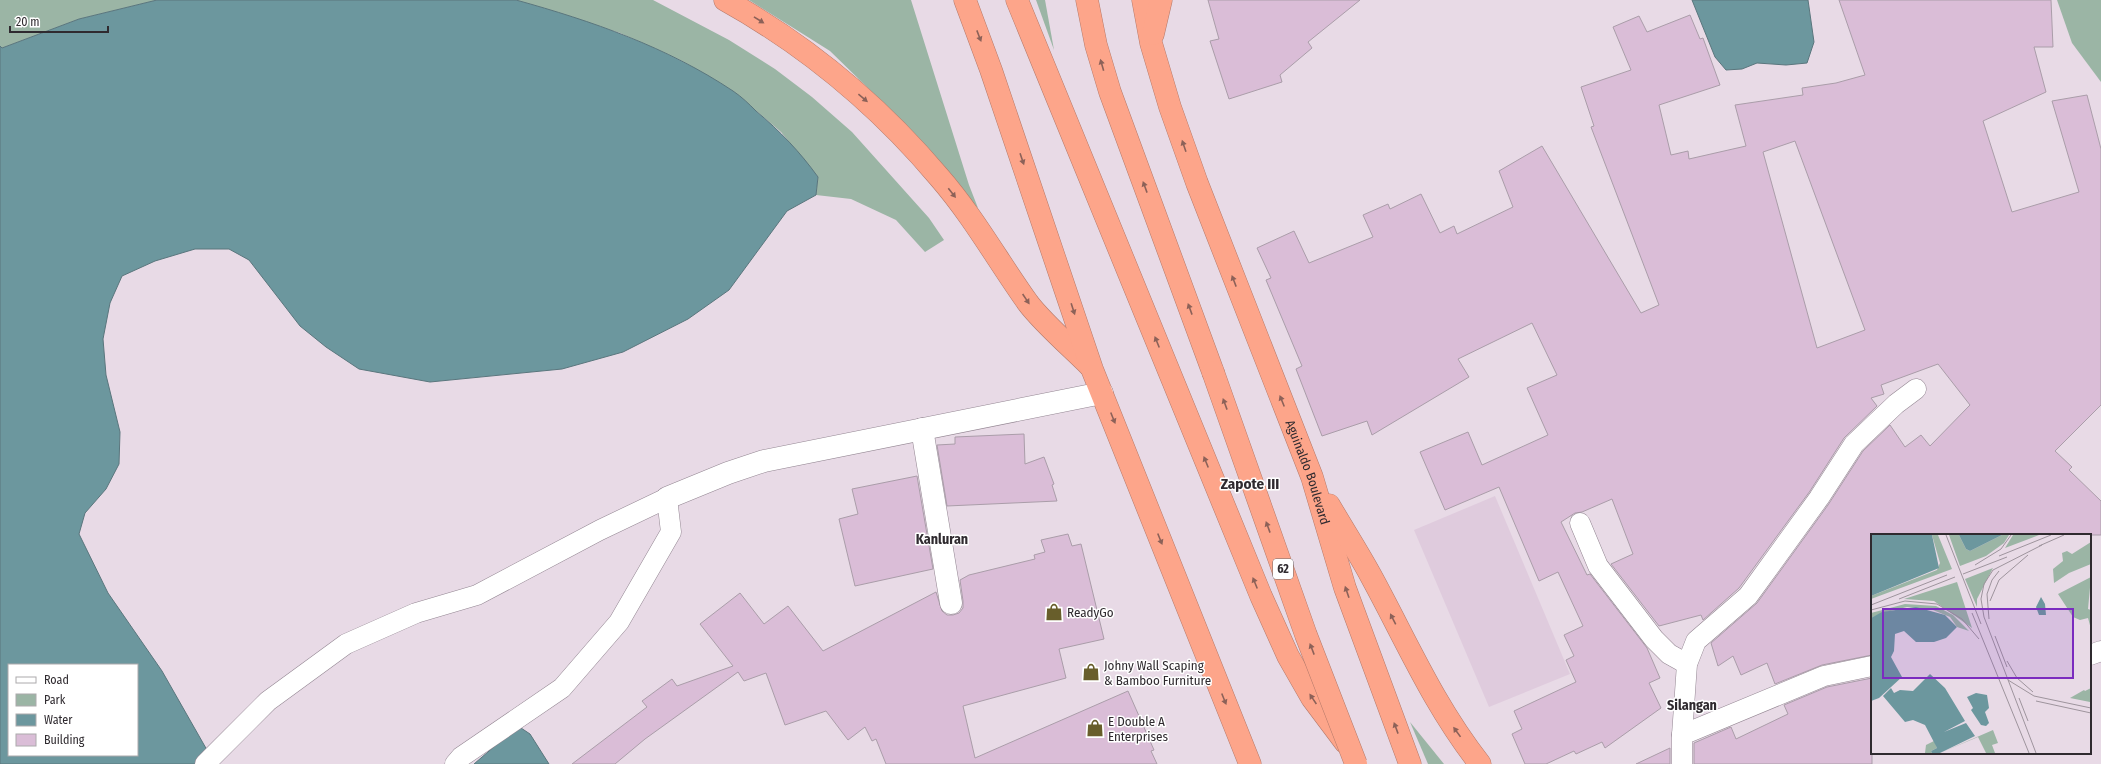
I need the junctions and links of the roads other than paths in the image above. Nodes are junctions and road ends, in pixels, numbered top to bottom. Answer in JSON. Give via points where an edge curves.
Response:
{"nodes":[{"id":1,"x":725,"y":0,"type":"edge"},
{"id":2,"x":965,"y":0,"type":"edge"},
{"id":3,"x":1017,"y":0,"type":"edge"},
{"id":4,"x":1087,"y":0,"type":"edge"},
{"id":5,"x":1143,"y":0,"type":"edge"},
{"id":6,"x":1161,"y":0,"type":"edge"},
{"id":7,"x":1151,"y":43,"type":"junction"},
{"id":8,"x":1092,"y":369,"type":"junction"},
{"id":9,"x":1916,"y":389,"type":"dead end"},
{"id":10,"x":1102,"y":393,"type":"junction"},
{"id":11,"x":922,"y":429,"type":"junction"},
{"id":12,"x":1312,"y":477,"type":"junction"},
{"id":13,"x":667,"y":498,"type":"junction"},
{"id":14,"x":1580,"y":523,"type":"dead end"},
{"id":15,"x":951,"y":603,"type":"dead end"},
{"id":16,"x":2101,"y":651,"type":"edge"},
{"id":17,"x":2091,"y":655,"type":"edge"},
{"id":18,"x":1687,"y":664,"type":"junction"},
{"id":19,"x":1871,"y":666,"type":"edge"},
{"id":20,"x":1236,"y":729,"type":"junction"},
{"id":21,"x":1682,"y":735,"type":"junction"},
{"id":22,"x":208,"y":761,"type":"edge"},
{"id":23,"x":455,"y":764,"type":"edge"},
{"id":24,"x":1250,"y":764,"type":"edge"},
{"id":25,"x":1260,"y":764,"type":"edge"},
{"id":26,"x":1356,"y":764,"type":"edge"},
{"id":27,"x":1361,"y":764,"type":"edge"},
{"id":28,"x":1410,"y":764,"type":"edge"},
{"id":29,"x":1480,"y":764,"type":"edge"},
{"id":30,"x":1682,"y":764,"type":"edge"}],
"edges":[{"from":1,"to":8,"type":"highway","one_way":true,"via":[[783,36],[874,108],[939,177],[977,225],[1029,304]]},
{"from":2,"to":8,"type":"highway","one_way":true,"via":[[992,70]]},
{"from":27,"to":3,"type":"highway","one_way":true,"via":[[1312,698],[1288,656],[1261,596]]},
{"from":26,"to":4,"type":"highway","number":"62","one_way":true,"bridge":true,"via":[[1306,635],[1110,92],[1096,45]]},
{"from":5,"to":7,"type":"highway","name":"Aguinaldo Boulevard"},
{"from":6,"to":7,"type":"highway"},
{"from":12,"to":7,"type":"highway","name":"Aguinaldo Boulevard","one_way":true,"via":[[1197,183]]},
{"from":8,"to":10,"type":"highway"},
{"from":9,"to":18,"type":"lane","via":[[1896,404],[1854,444],[1819,498],[1748,596],[1696,641]]},
{"from":10,"to":11,"type":"street"},
{"from":10,"to":20,"type":"highway","one_way":true},
{"from":11,"to":13,"type":"street","via":[[764,461]]},
{"from":11,"to":15,"type":"street"},
{"from":28,"to":12,"type":"highway","name":"Aguinaldo Boulevard","one_way":true,"via":[[1345,588]]},
{"from":29,"to":12,"type":"highway","one_way":true,"via":[[1444,715],[1371,576]]},
{"from":13,"to":22,"type":"lane","via":[[477,595],[416,613],[346,644],[268,701]]},
{"from":13,"to":23,"type":"lane","via":[[671,532],[619,622],[562,688],[461,757]]},
{"from":14,"to":18,"type":"lane","via":[[1598,566],[1654,639],[1669,654]]},
{"from":16,"to":17,"type":"lane"},
{"from":18,"to":21,"type":"lane"},
{"from":19,"to":21,"type":"lane","via":[[1824,676]]},
{"from":20,"to":24,"type":"highway"},
{"from":20,"to":25,"type":"highway"},
{"from":21,"to":30,"type":"lane"}]}
